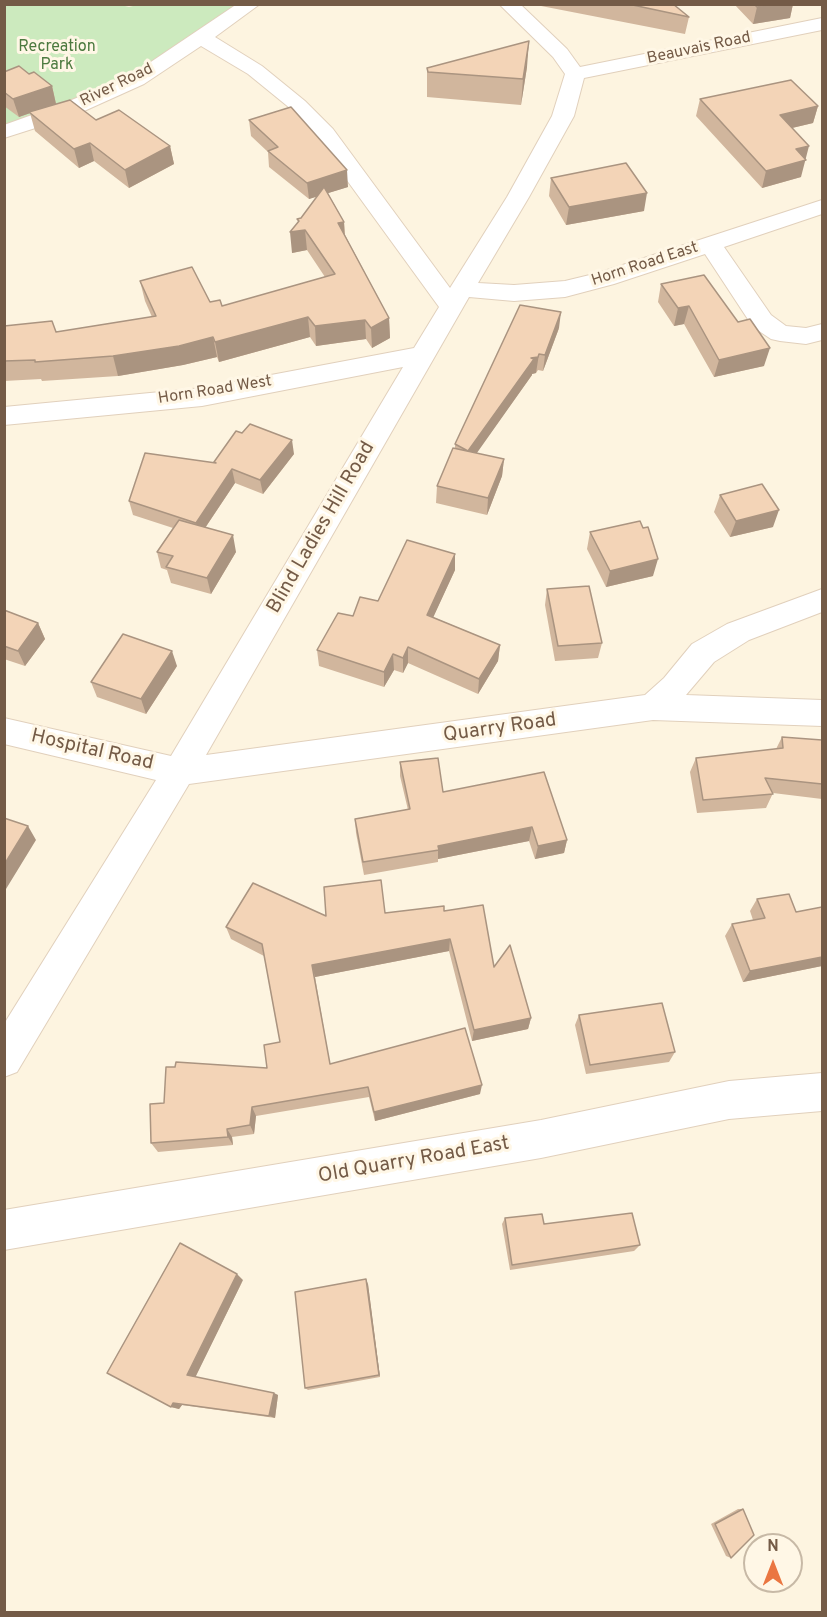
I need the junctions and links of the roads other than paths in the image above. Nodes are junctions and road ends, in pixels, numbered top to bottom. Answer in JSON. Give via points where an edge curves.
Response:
{"nodes":[{"id":1,"x":251,"y":4,"type":"edge"},
{"id":2,"x":507,"y":4,"type":"edge"},
{"id":3,"x":822,"y":24,"type":"edge"},
{"id":4,"x":202,"y":38,"type":"junction"},
{"id":5,"x":575,"y":74,"type":"junction"},
{"id":6,"x":4,"y":132,"type":"edge"},
{"id":7,"x":822,"y":207,"type":"edge"},
{"id":8,"x":709,"y":243,"type":"junction"},
{"id":9,"x":457,"y":298,"type":"junction"},
{"id":10,"x":822,"y":332,"type":"edge"},
{"id":11,"x":424,"y":355,"type":"junction"},
{"id":12,"x":4,"y":416,"type":"edge"},
{"id":13,"x":822,"y":600,"type":"edge"},
{"id":14,"x":653,"y":707,"type":"junction"},
{"id":15,"x":822,"y":713,"type":"edge"},
{"id":16,"x":4,"y":731,"type":"edge"},
{"id":17,"x":179,"y":772,"type":"junction"},
{"id":18,"x":4,"y":1059,"type":"edge"},
{"id":19,"x":822,"y":1092,"type":"edge"},
{"id":20,"x":4,"y":1230,"type":"edge"}],
"edges":[{"from":1,"to":4,"type":"street","name":"River Road"},
{"from":2,"to":5,"type":"street","via":[[560,53]]},
{"from":3,"to":5,"type":"street","name":"Beauvais Road"},
{"from":4,"to":6,"type":"street","name":"River Road","via":[[137,80]]},
{"from":4,"to":9,"type":"street","via":[[255,70],[298,105]]},
{"from":5,"to":9,"type":"street","name":"Blind Ladies Hill Road","via":[[563,116]]},
{"from":7,"to":8,"type":"street","name":"Horn Road East"},
{"from":8,"to":9,"type":"street","name":"Horn Road East","via":[[565,289]]},
{"from":8,"to":10,"type":"street","via":[[762,321],[780,333],[806,336]]},
{"from":9,"to":11,"type":"street","name":"Blind Ladies Hill Road"},
{"from":11,"to":12,"type":"street","name":"Horn Road West","via":[[202,397]]},
{"from":11,"to":17,"type":"street","name":"Blind Ladies Hill Road"},
{"from":13,"to":14,"type":"street","via":[[738,632],[703,653]]},
{"from":14,"to":15,"type":"street","name":"Quarry Road"},
{"from":14,"to":17,"type":"street","name":"Quarry Road"},
{"from":16,"to":17,"type":"street","name":"Hospital Road"},
{"from":17,"to":18,"type":"street","name":"Blind Ladies Hill Road"},
{"from":19,"to":20,"type":"street","name":"Old Quarry Road East","via":[[729,1100],[541,1139]]}]}
